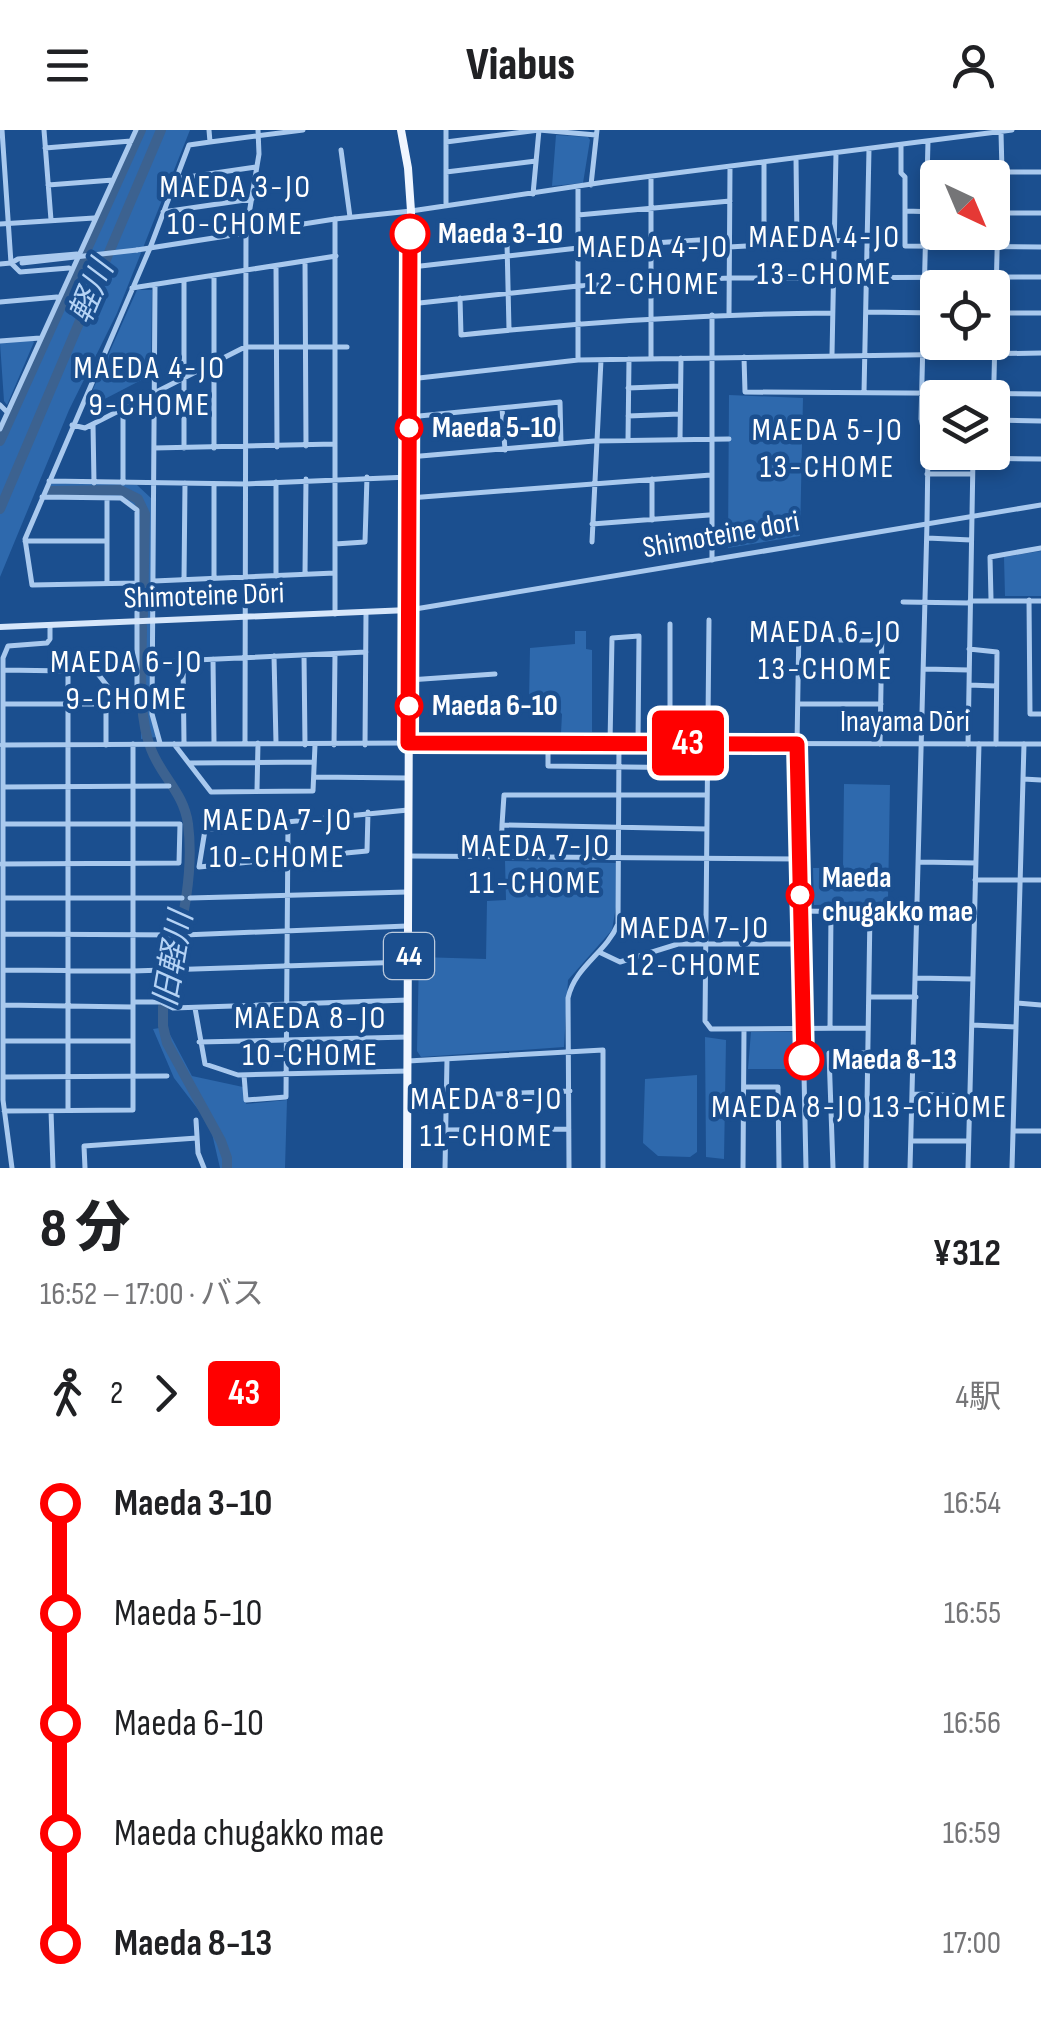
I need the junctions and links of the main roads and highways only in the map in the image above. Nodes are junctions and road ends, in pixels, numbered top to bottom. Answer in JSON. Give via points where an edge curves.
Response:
{"nodes":[{"id":1,"x":402,"y":130,"type":"edge"},
{"id":2,"x":409,"y":610,"type":"junction"},
{"id":3,"x":0,"y":628,"type":"edge"},
{"id":4,"x":406,"y":1168,"type":"edge"}],
"edges":[{"from":1,"to":2,"type":"main road","number":"44","via":[[410,211]]},
{"from":2,"to":3,"type":"main road","name":"Shimoteine Dōri"},
{"from":2,"to":4,"type":"main road","number":"44"}]}
